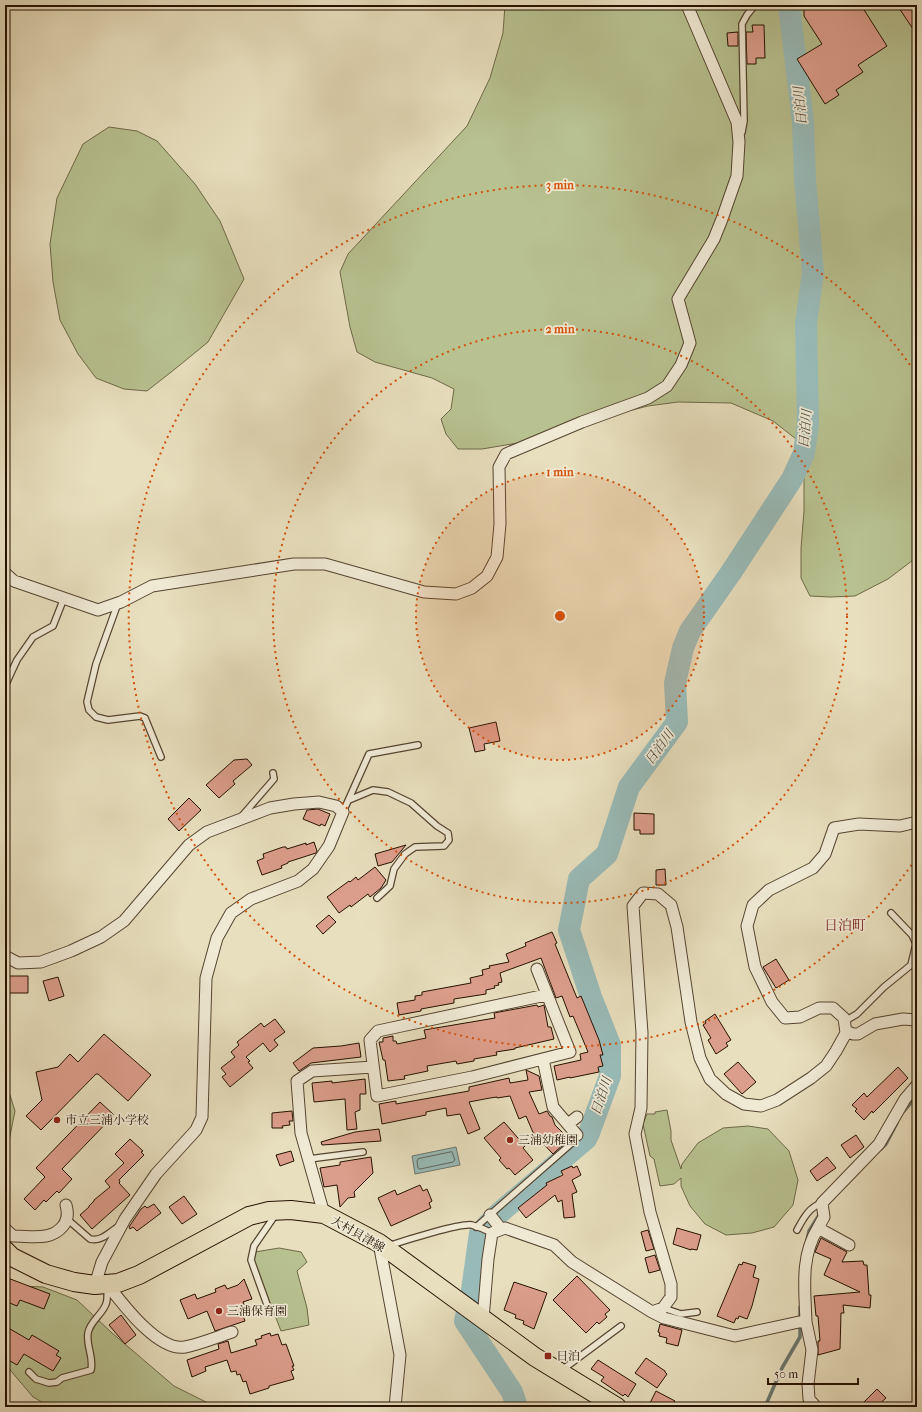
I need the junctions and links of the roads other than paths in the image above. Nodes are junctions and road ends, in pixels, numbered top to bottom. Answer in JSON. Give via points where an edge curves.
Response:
{"nodes":[{"id":1,"x":687,"y":5,"type":"edge"},
{"id":2,"x":755,"y":5,"type":"edge"},
{"id":3,"x":739,"y":142,"type":"junction"},
{"id":4,"x":5,"y":574,"type":"edge"},
{"id":5,"x":64,"y":598,"type":"junction"},
{"id":6,"x":118,"y":603,"type":"junction"},
{"id":7,"x":5,"y":686,"type":"edge"},
{"id":8,"x":418,"y":745,"type":"dead end"},
{"id":9,"x":162,"y":757,"type":"dead end"},
{"id":10,"x":273,"y":773,"type":"dead end"},
{"id":11,"x":349,"y":800,"type":"junction"},
{"id":12,"x":343,"y":812,"type":"junction"},
{"id":13,"x":238,"y":820,"type":"junction"},
{"id":14,"x":917,"y":822,"type":"edge"},
{"id":15,"x":377,"y":898,"type":"dead end"},
{"id":16,"x":891,"y":913,"type":"dead end"},
{"id":17,"x":5,"y":956,"type":"edge"},
{"id":18,"x":537,"y":969,"type":"dead end"},
{"id":19,"x":546,"y":995,"type":"junction"},
{"id":20,"x":917,"y":1020,"type":"edge"},
{"id":21,"x":845,"y":1026,"type":"junction"},
{"id":22,"x":543,"y":1059,"type":"junction"},
{"id":23,"x":373,"y":1067,"type":"junction"},
{"id":24,"x":917,"y":1085,"type":"edge"},
{"id":25,"x":577,"y":1117,"type":"dead end"},
{"id":26,"x":568,"y":1124,"type":"junction"},
{"id":27,"x":577,"y":1135,"type":"joint"},
{"id":28,"x":363,"y":1152,"type":"dead end"},
{"id":29,"x":309,"y":1160,"type":"junction"},
{"id":30,"x":822,"y":1204,"type":"junction"},
{"id":31,"x":66,"y":1205,"type":"dead end"},
{"id":32,"x":279,"y":1210,"type":"junction"},
{"id":33,"x":324,"y":1214,"type":"junction"},
{"id":34,"x":490,"y":1215,"type":"junction"},
{"id":35,"x":67,"y":1219,"type":"junction"},
{"id":36,"x":122,"y":1225,"type":"junction"},
{"id":37,"x":474,"y":1226,"type":"junction"},
{"id":38,"x":818,"y":1228,"type":"junction"},
{"id":39,"x":5,"y":1229,"type":"edge"},
{"id":40,"x":797,"y":1230,"type":"dead end"},
{"id":41,"x":497,"y":1231,"type":"junction"},
{"id":42,"x":382,"y":1245,"type":"junction"},
{"id":43,"x":849,"y":1245,"type":"dead end"},
{"id":44,"x":5,"y":1250,"type":"edge"},
{"id":45,"x":101,"y":1284,"type":"junction"},
{"id":46,"x":658,"y":1310,"type":"junction"},
{"id":47,"x":697,"y":1312,"type":"dead end"},
{"id":48,"x":270,"y":1313,"type":"dead end"},
{"id":49,"x":482,"y":1319,"type":"junction"},
{"id":50,"x":803,"y":1322,"type":"junction"},
{"id":51,"x":621,"y":1326,"type":"dead end"},
{"id":52,"x":232,"y":1332,"type":"dead end"},
{"id":53,"x":29,"y":1372,"type":"dead end"},
{"id":54,"x":560,"y":1372,"type":"junction"},
{"id":55,"x":395,"y":1407,"type":"edge"},
{"id":56,"x":617,"y":1407,"type":"edge"},
{"id":57,"x":816,"y":1407,"type":"edge"}],
"edges":[{"from":1,"to":3,"type":"street","via":[[736,122]]},
{"from":2,"to":3,"type":"lane","via":[[742,24],[744,121]]},
{"from":3,"to":6,"type":"street","via":[[737,176],[722,220],[714,239],[678,300],[690,343],[681,365],[667,386],[648,398],[506,454],[499,467],[500,524],[497,557],[487,576],[472,588],[456,594],[424,592],[325,564],[294,564],[152,586]]},
{"from":4,"to":5,"type":"street","via":[[14,581]]},
{"from":5,"to":6,"type":"street","via":[[98,610]]},
{"from":5,"to":7,"type":"lane","via":[[53,626],[33,637],[17,660]]},
{"from":6,"to":9,"type":"lane","via":[[96,664],[87,702],[89,710],[96,717],[108,720],[140,716],[145,718]]},
{"from":8,"to":11,"type":"lane","via":[[369,754]]},
{"from":10,"to":13,"type":"lane","via":[[274,779]]},
{"from":11,"to":12,"type":"lane"},
{"from":11,"to":15,"type":"lane","via":[[372,790],[388,792],[411,803],[448,833],[449,840],[444,846],[415,847],[405,854],[394,869],[390,886]]},
{"from":12,"to":13,"type":"street","via":[[336,806],[319,802],[270,808]]},
{"from":12,"to":36,"type":"street","via":[[329,846],[313,869],[298,881],[251,899],[231,913],[217,938],[206,978],[202,1117],[196,1130],[156,1174]]},
{"from":13,"to":17,"type":"street","via":[[207,832],[189,845],[124,922],[101,937],[41,962],[18,963]]},
{"from":14,"to":21,"type":"street","via":[[900,826],[859,824],[834,828],[825,854],[813,868],[769,890],[753,905],[747,926],[755,967],[772,1002],[785,1018],[800,1017],[819,1008],[833,1008],[844,1018]]},
{"from":16,"to":21,"type":"lane","via":[[912,935],[916,944],[911,965],[884,987]]},
{"from":18,"to":19,"type":"street"},
{"from":19,"to":22,"type":"street","via":[[570,1052]]},
{"from":19,"to":23,"type":"street","via":[[378,1031],[370,1040]]},
{"from":20,"to":21,"type":"street","via":[[903,1019],[875,1024],[858,1034],[853,1034]]},
{"from":21,"to":46,"type":"street","via":[[836,1051],[826,1066],[777,1100],[761,1106],[744,1104],[726,1094],[710,1079],[700,1058],[691,1022],[677,927],[671,905],[658,894],[643,893],[633,906],[642,1033],[641,1108],[635,1134],[650,1212],[671,1284],[671,1297]]},
{"from":22,"to":23,"type":"street","via":[[472,1077],[377,1096]]},
{"from":22,"to":26,"type":"street","via":[[553,1107]]},
{"from":23,"to":29,"type":"street","via":[[312,1072],[297,1081],[301,1133]]},
{"from":24,"to":30,"type":"street","via":[[905,1099],[878,1144]]},
{"from":25,"to":26,"type":"street"},
{"from":26,"to":27,"type":"street"},
{"from":27,"to":34,"type":"lane","via":[[572,1143]]},
{"from":28,"to":29,"type":"lane"},
{"from":29,"to":33,"type":"street"},
{"from":30,"to":38,"type":"street","via":[[824,1217]]},
{"from":30,"to":40,"type":"lane","via":[[816,1205],[805,1216]]},
{"from":31,"to":35,"type":"street"},
{"from":32,"to":33,"type":"main road","name":"大村貝津線"},
{"from":32,"to":45,"type":"main road","name":"大村貝津線","via":[[249,1216],[139,1275],[118,1283]]},
{"from":32,"to":48,"type":"lane","via":[[254,1246],[251,1260]]},
{"from":33,"to":42,"type":"main road","name":"大村貝津線"},
{"from":34,"to":37,"type":"lane"},
{"from":34,"to":41,"type":"street"},
{"from":35,"to":36,"type":"lane","via":[[93,1240]]},
{"from":35,"to":39,"type":"street","via":[[59,1231],[49,1236],[13,1236]]},
{"from":36,"to":45,"type":"street","via":[[102,1262]]},
{"from":37,"to":41,"type":"lane"},
{"from":37,"to":42,"type":"lane","via":[[460,1226]]},
{"from":38,"to":43,"type":"street"},
{"from":38,"to":50,"type":"street","via":[[812,1237],[804,1270]]},
{"from":41,"to":46,"type":"street","via":[[504,1228],[554,1245],[572,1262]]},
{"from":41,"to":49,"type":"street","via":[[488,1259]]},
{"from":42,"to":49,"type":"main road","name":"大村貝津線"},
{"from":42,"to":55,"type":"street","via":[[400,1355]]},
{"from":44,"to":45,"type":"main road","name":"大村貝津線","via":[[12,1257],[46,1274],[74,1282]]},
{"from":45,"to":52,"type":"street","via":[[152,1333],[174,1347],[185,1347]]},
{"from":45,"to":53,"type":"lane","via":[[106,1304],[92,1322],[87,1340],[92,1356],[91,1370],[49,1383],[36,1379]]},
{"from":46,"to":47,"type":"lane","via":[[681,1314]]},
{"from":46,"to":50,"type":"street","via":[[664,1318],[735,1336]]},
{"from":49,"to":54,"type":"main road","name":"大村貝津線"},
{"from":50,"to":57,"type":"street","via":[[812,1350],[809,1399]]},
{"from":51,"to":54,"type":"lane"},
{"from":54,"to":56,"type":"main road","name":"大村貝津線"}]}
